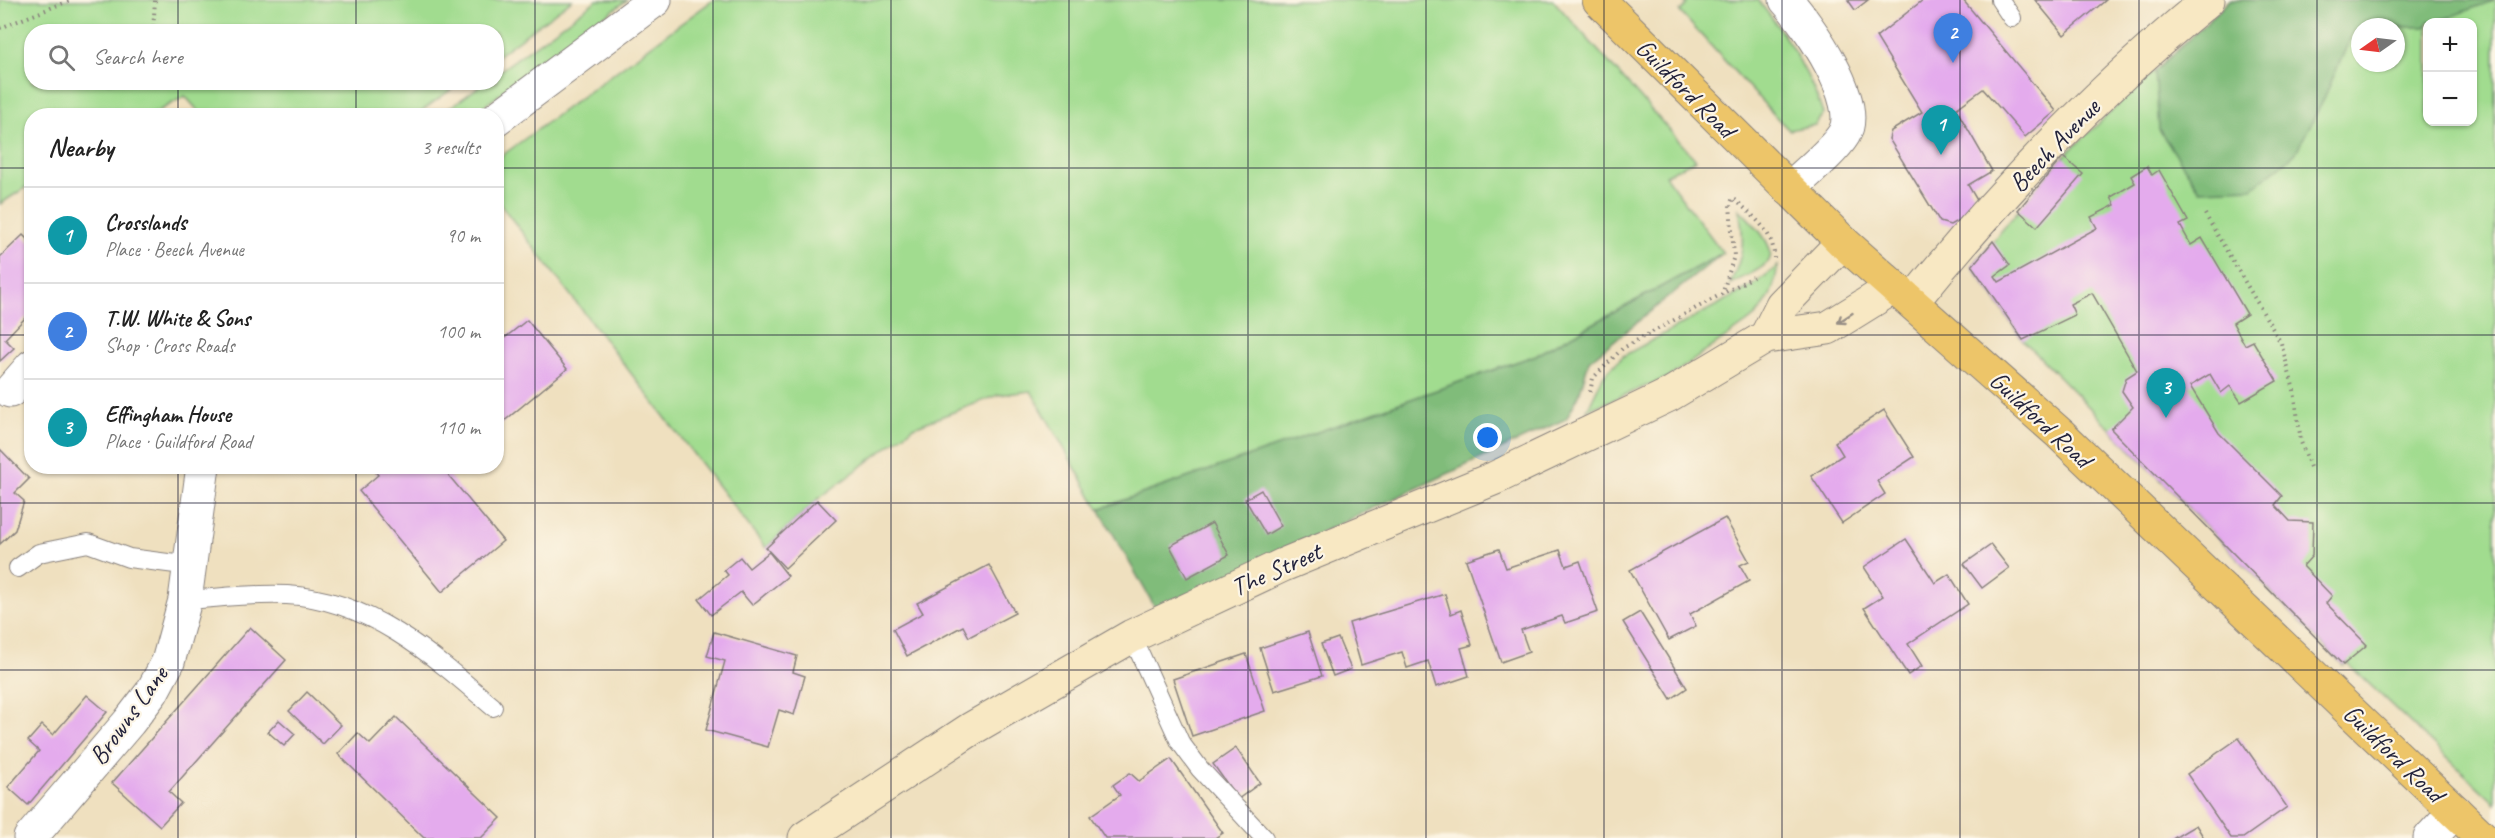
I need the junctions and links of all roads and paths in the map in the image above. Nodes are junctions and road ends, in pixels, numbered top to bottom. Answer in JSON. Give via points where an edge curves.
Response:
{"nodes":[{"id":1,"x":71,"y":0,"type":"edge"},
{"id":2,"x":155,"y":0,"type":"edge"},
{"id":3,"x":655,"y":0,"type":"edge"},
{"id":4,"x":1599,"y":0,"type":"edge"},
{"id":5,"x":1786,"y":0,"type":"edge"},
{"id":6,"x":2000,"y":0,"type":"edge"},
{"id":7,"x":2208,"y":0,"type":"edge"},
{"id":8,"x":2012,"y":18,"type":"dead end"},
{"id":9,"x":154,"y":24,"type":"edge"},
{"id":10,"x":0,"y":28,"type":"edge"},
{"id":11,"x":504,"y":113,"type":"edge"},
{"id":12,"x":1789,"y":189,"type":"junction"},
{"id":13,"x":2205,"y":214,"type":"dead end"},
{"id":14,"x":1843,"y":242,"type":"junction"},
{"id":15,"x":1773,"y":263,"type":"dead end"},
{"id":16,"x":1763,"y":270,"type":"dead end"},
{"id":17,"x":1903,"y":294,"type":"junction"},
{"id":18,"x":1722,"y":295,"type":"junction"},
{"id":19,"x":1766,"y":338,"type":"junction"},
{"id":20,"x":24,"y":375,"type":"edge"},
{"id":21,"x":9,"y":391,"type":"dead end"},
{"id":22,"x":1582,"y":437,"type":"junction"},
{"id":23,"x":2310,"y":467,"type":"dead end"},
{"id":24,"x":202,"y":474,"type":"edge"},
{"id":25,"x":191,"y":566,"type":"junction"},
{"id":26,"x":18,"y":568,"type":"dead end"},
{"id":27,"x":185,"y":600,"type":"junction"},
{"id":28,"x":1132,"y":636,"type":"junction"},
{"id":29,"x":493,"y":707,"type":"dead end"},
{"id":30,"x":2455,"y":811,"type":"junction"},
{"id":31,"x":30,"y":838,"type":"edge"},
{"id":32,"x":805,"y":838,"type":"edge"},
{"id":33,"x":1264,"y":838,"type":"edge"},
{"id":34,"x":2430,"y":838,"type":"edge"},
{"id":35,"x":2483,"y":838,"type":"edge"}],
"edges":[{"from":1,"to":10,"type":"path"},
{"from":2,"to":9,"type":"path"},
{"from":3,"to":11,"type":"street"},
{"from":4,"to":12,"type":"main road","name":"Guildford Road"},
{"from":5,"to":12,"type":"street","via":[[1836,74],[1849,116],[1845,134]]},
{"from":6,"to":8,"type":"lane"},
{"from":7,"to":17,"type":"street","name":"Beech Avenue","via":[[2125,72],[1965,238]]},
{"from":12,"to":14,"type":"main road","name":"Guildford Road"},
{"from":13,"to":23,"type":"path","via":[[2282,344],[2294,390],[2301,442]]},
{"from":14,"to":17,"type":"main road","name":"Guildford Road"},
{"from":14,"to":19,"type":"street","via":[[1782,305]]},
{"from":15,"to":18,"type":"path","via":[[1770,237],[1733,198],[1730,205],[1734,256]]},
{"from":16,"to":18,"type":"path"},
{"from":17,"to":19,"type":"street","name":"The Street","one_way":true,"via":[[1828,328]]},
{"from":17,"to":30,"type":"main road","name":"Guildford Road","via":[[2060,434]]},
{"from":18,"to":22,"type":"path","via":[[1623,348],[1593,378]]},
{"from":19,"to":22,"type":"street","name":"The Street","via":[[1669,395]]},
{"from":20,"to":21,"type":"street"},
{"from":22,"to":28,"type":"street","name":"The Street","via":[[1495,478],[1283,565]]},
{"from":24,"to":25,"type":"street","name":"Browns Lane"},
{"from":25,"to":26,"type":"lane","via":[[129,558],[88,543],[39,553]]},
{"from":25,"to":27,"type":"street","name":"Browns Lane"},
{"from":27,"to":29,"type":"lane","via":[[287,595],[328,601],[407,636]]},
{"from":27,"to":31,"type":"street","name":"Browns Lane","via":[[168,662],[152,692]]},
{"from":28,"to":32,"type":"street","name":"The Street","via":[[971,729]]},
{"from":28,"to":33,"type":"lane","via":[[1180,742]]},
{"from":30,"to":34,"type":"street"},
{"from":30,"to":35,"type":"main road","name":"Guildford Road"}]}
